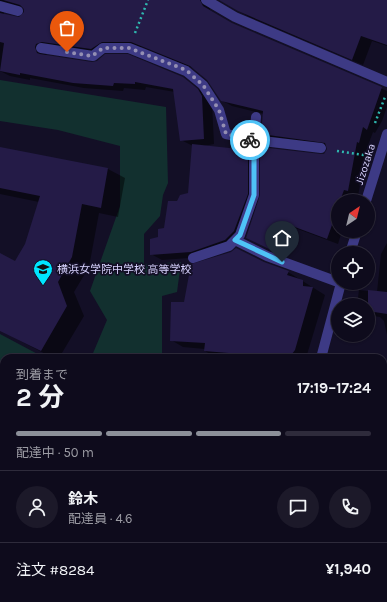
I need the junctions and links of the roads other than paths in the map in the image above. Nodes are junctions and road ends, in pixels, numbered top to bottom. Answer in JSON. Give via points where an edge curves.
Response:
{"nodes":[{"id":1,"x":206,"y":0,"type":"edge"},
{"id":2,"x":0,"y":6,"type":"edge"},
{"id":3,"x":18,"y":11,"type":"dead end"},
{"id":4,"x":41,"y":48,"type":"dead end"},
{"id":5,"x":387,"y":82,"type":"edge"},
{"id":6,"x":256,"y":117,"type":"dead end"},
{"id":7,"x":387,"y":134,"type":"edge"},
{"id":8,"x":254,"y":140,"type":"junction"},
{"id":9,"x":321,"y":148,"type":"road end"},
{"id":10,"x":368,"y":194,"type":"edge"},
{"id":11,"x":235,"y":240,"type":"junction"},
{"id":12,"x":193,"y":258,"type":"dead end"},
{"id":13,"x":331,"y":280,"type":"edge"},
{"id":14,"x":338,"y":290,"type":"edge"},
{"id":15,"x":322,"y":354,"type":"edge"}],
"edges":[{"from":1,"to":5,"type":"street","via":[[235,17]]},
{"from":2,"to":3,"type":"street"},
{"from":4,"to":8,"type":"street","via":[[92,56],[103,48],[129,48],[186,70],[203,85],[219,110],[226,134]]},
{"from":6,"to":8,"type":"street"},
{"from":7,"to":10,"type":"street","name":"Jizozaka"},
{"from":8,"to":9,"type":"street"},
{"from":8,"to":11,"type":"street","via":[[254,195],[240,235]]},
{"from":11,"to":12,"type":"street","via":[[229,246]]},
{"from":11,"to":13,"type":"street","via":[[267,256]]},
{"from":14,"to":15,"type":"street"}]}
